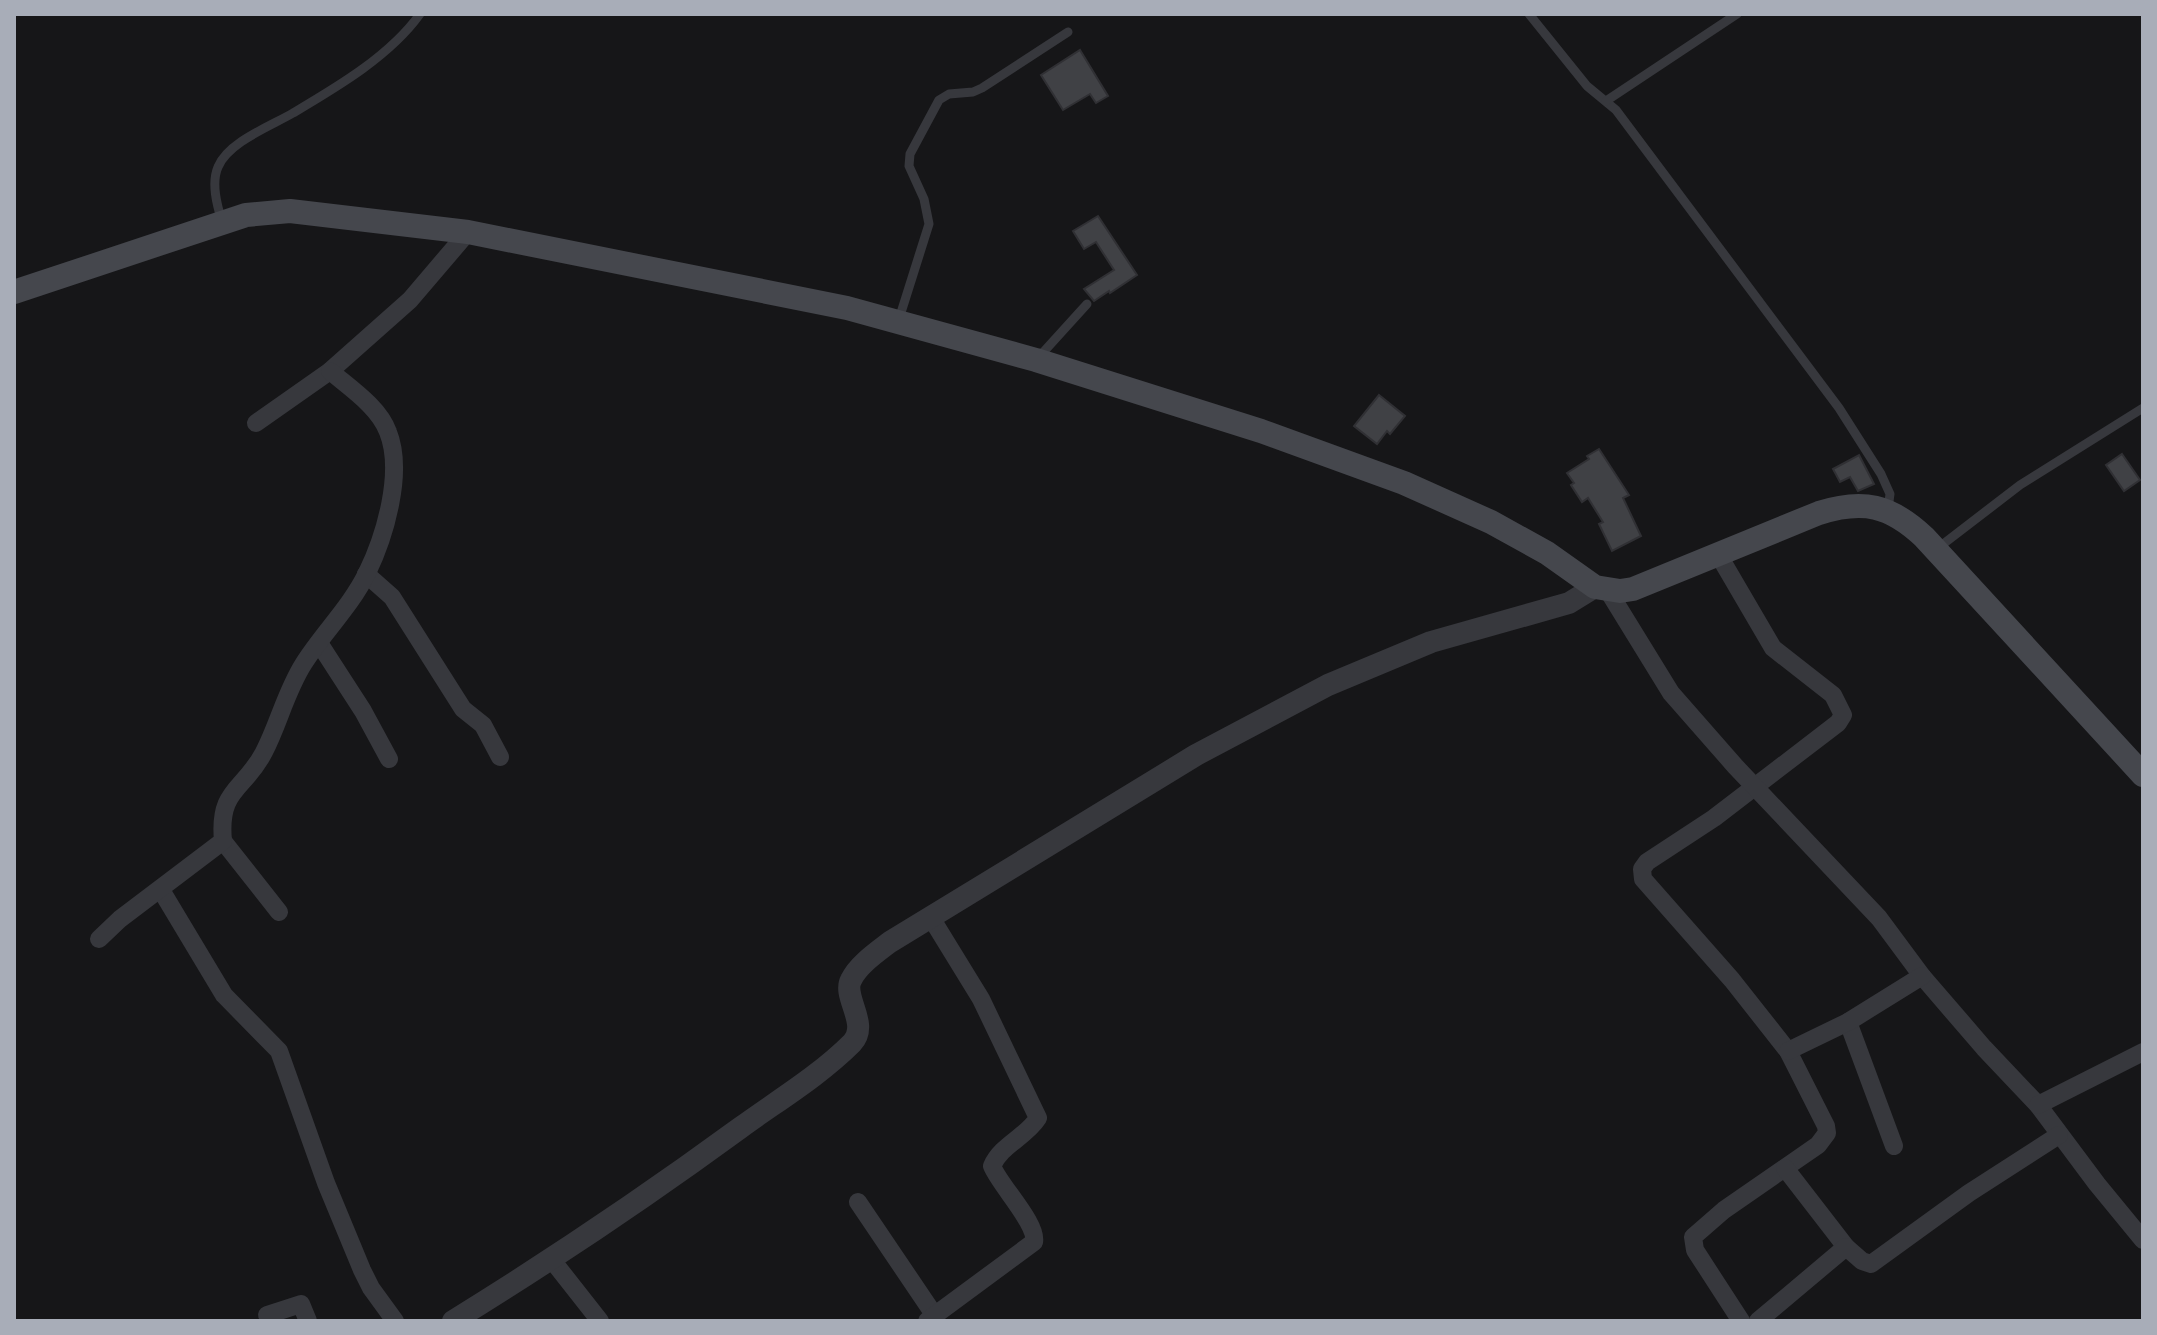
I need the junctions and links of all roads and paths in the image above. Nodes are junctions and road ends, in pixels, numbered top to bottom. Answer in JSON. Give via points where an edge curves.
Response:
{"nodes":[{"id":1,"x":420,"y":14,"type":"edge"},
{"id":2,"x":1529,"y":14,"type":"edge"},
{"id":3,"x":1737,"y":14,"type":"edge"},
{"id":4,"x":1068,"y":32,"type":"dead end"},
{"id":5,"x":1606,"y":101,"type":"junction"},
{"id":6,"x":222,"y":222,"type":"junction"},
{"id":7,"x":468,"y":232,"type":"junction"},
{"id":8,"x":14,"y":292,"type":"edge"},
{"id":9,"x":1087,"y":304,"type":"dead end"},
{"id":10,"x":898,"y":322,"type":"junction"},
{"id":11,"x":1036,"y":360,"type":"junction"},
{"id":12,"x":330,"y":371,"type":"junction"},
{"id":13,"x":2143,"y":408,"type":"edge"},
{"id":14,"x":256,"y":423,"type":"dead end"},
{"id":15,"x":1888,"y":512,"type":"junction"},
{"id":16,"x":1935,"y":550,"type":"junction"},
{"id":17,"x":1718,"y":554,"type":"junction"},
{"id":18,"x":366,"y":574,"type":"junction"},
{"id":19,"x":1601,"y":588,"type":"junction"},
{"id":20,"x":319,"y":643,"type":"junction"},
{"id":21,"x":500,"y":757,"type":"dead end"},
{"id":22,"x":389,"y":759,"type":"dead end"},
{"id":23,"x":2143,"y":775,"type":"edge"},
{"id":24,"x":1755,"y":785,"type":"junction"},
{"id":25,"x":223,"y":841,"type":"junction"},
{"id":26,"x":161,"y":890,"type":"junction"},
{"id":27,"x":279,"y":912,"type":"dead end"},
{"id":28,"x":930,"y":916,"type":"junction"},
{"id":29,"x":99,"y":939,"type":"dead end"},
{"id":30,"x":1922,"y":976,"type":"junction"},
{"id":31,"x":1848,"y":1022,"type":"junction"},
{"id":32,"x":1788,"y":1051,"type":"junction"},
{"id":33,"x":2143,"y":1052,"type":"edge"},
{"id":34,"x":2038,"y":1105,"type":"junction"},
{"id":35,"x":2059,"y":1135,"type":"junction"},
{"id":36,"x":1894,"y":1146,"type":"dead end"},
{"id":37,"x":1785,"y":1168,"type":"junction"},
{"id":38,"x":858,"y":1202,"type":"dead end"},
{"id":39,"x":2143,"y":1240,"type":"edge"},
{"id":40,"x":1846,"y":1247,"type":"junction"},
{"id":41,"x":552,"y":1260,"type":"junction"},
{"id":42,"x":267,"y":1315,"type":"dead end"},
{"id":43,"x":931,"y":1318,"type":"edge"},
{"id":44,"x":308,"y":1321,"type":"edge"},
{"id":45,"x":395,"y":1321,"type":"edge"},
{"id":46,"x":453,"y":1321,"type":"edge"},
{"id":47,"x":600,"y":1321,"type":"edge"},
{"id":48,"x":1741,"y":1321,"type":"edge"},
{"id":49,"x":1758,"y":1321,"type":"edge"}],
"edges":[{"from":1,"to":6,"type":"lane","via":[[384,51],[339,84],[237,144],[218,167],[215,197]]},
{"from":2,"to":5,"type":"lane","via":[[1587,86]]},
{"from":3,"to":5,"type":"lane"},
{"from":4,"to":10,"type":"lane","via":[[982,88],[949,94],[933,108],[909,158],[929,224]]},
{"from":5,"to":15,"type":"lane","via":[[1839,408],[1881,474],[1890,494]]},
{"from":6,"to":7,"type":"main road","via":[[290,211]]},
{"from":6,"to":8,"type":"main road"},
{"from":7,"to":10,"type":"main road"},
{"from":7,"to":12,"type":"street","via":[[410,300]]},
{"from":9,"to":11,"type":"lane"},
{"from":10,"to":11,"type":"main road"},
{"from":11,"to":19,"type":"main road","via":[[1404,483],[1491,522]]},
{"from":12,"to":14,"type":"street"},
{"from":12,"to":18,"type":"street","via":[[384,424],[394,457],[388,509]]},
{"from":13,"to":16,"type":"lane","via":[[2020,485]]},
{"from":15,"to":16,"type":"main road","via":[[1911,525]]},
{"from":15,"to":17,"type":"main road","via":[[1843,505]]},
{"from":16,"to":23,"type":"main road"},
{"from":17,"to":19,"type":"main road","via":[[1633,589]]},
{"from":17,"to":24,"type":"street","via":[[1773,648],[1833,695],[1843,715]]},
{"from":18,"to":20,"type":"street"},
{"from":18,"to":21,"type":"street","via":[[392,597]]},
{"from":19,"to":24,"type":"street","via":[[1671,693]]},
{"from":19,"to":28,"type":"street","via":[[1569,603],[1431,642],[1328,685],[1196,755]]},
{"from":20,"to":22,"type":"street"},
{"from":20,"to":25,"type":"street","via":[[293,680],[263,754],[226,801]]},
{"from":24,"to":30,"type":"street","via":[[1879,918]]},
{"from":24,"to":32,"type":"street","via":[[1647,862],[1643,879]]},
{"from":25,"to":26,"type":"street"},
{"from":25,"to":27,"type":"street"},
{"from":26,"to":29,"type":"street"},
{"from":26,"to":45,"type":"street","via":[[224,995],[279,1051],[362,1270]]},
{"from":28,"to":41,"type":"street","via":[[872,956],[851,979],[855,1041]]},
{"from":28,"to":43,"type":"street","via":[[981,999],[1038,1118],[996,1155],[992,1166],[1033,1229],[1034,1242]]},
{"from":30,"to":31,"type":"street"},
{"from":30,"to":34,"type":"street"},
{"from":31,"to":32,"type":"street"},
{"from":31,"to":36,"type":"street"},
{"from":32,"to":37,"type":"street","via":[[1827,1133]]},
{"from":33,"to":34,"type":"street"},
{"from":34,"to":35,"type":"street"},
{"from":35,"to":39,"type":"street"},
{"from":35,"to":40,"type":"street","via":[[1871,1264]]},
{"from":37,"to":40,"type":"street"},
{"from":37,"to":48,"type":"street","via":[[1693,1237],[1695,1250]]},
{"from":38,"to":43,"type":"street"},
{"from":40,"to":49,"type":"street"},
{"from":41,"to":46,"type":"street"},
{"from":41,"to":47,"type":"street"},
{"from":42,"to":44,"type":"street","via":[[301,1304]]}]}
